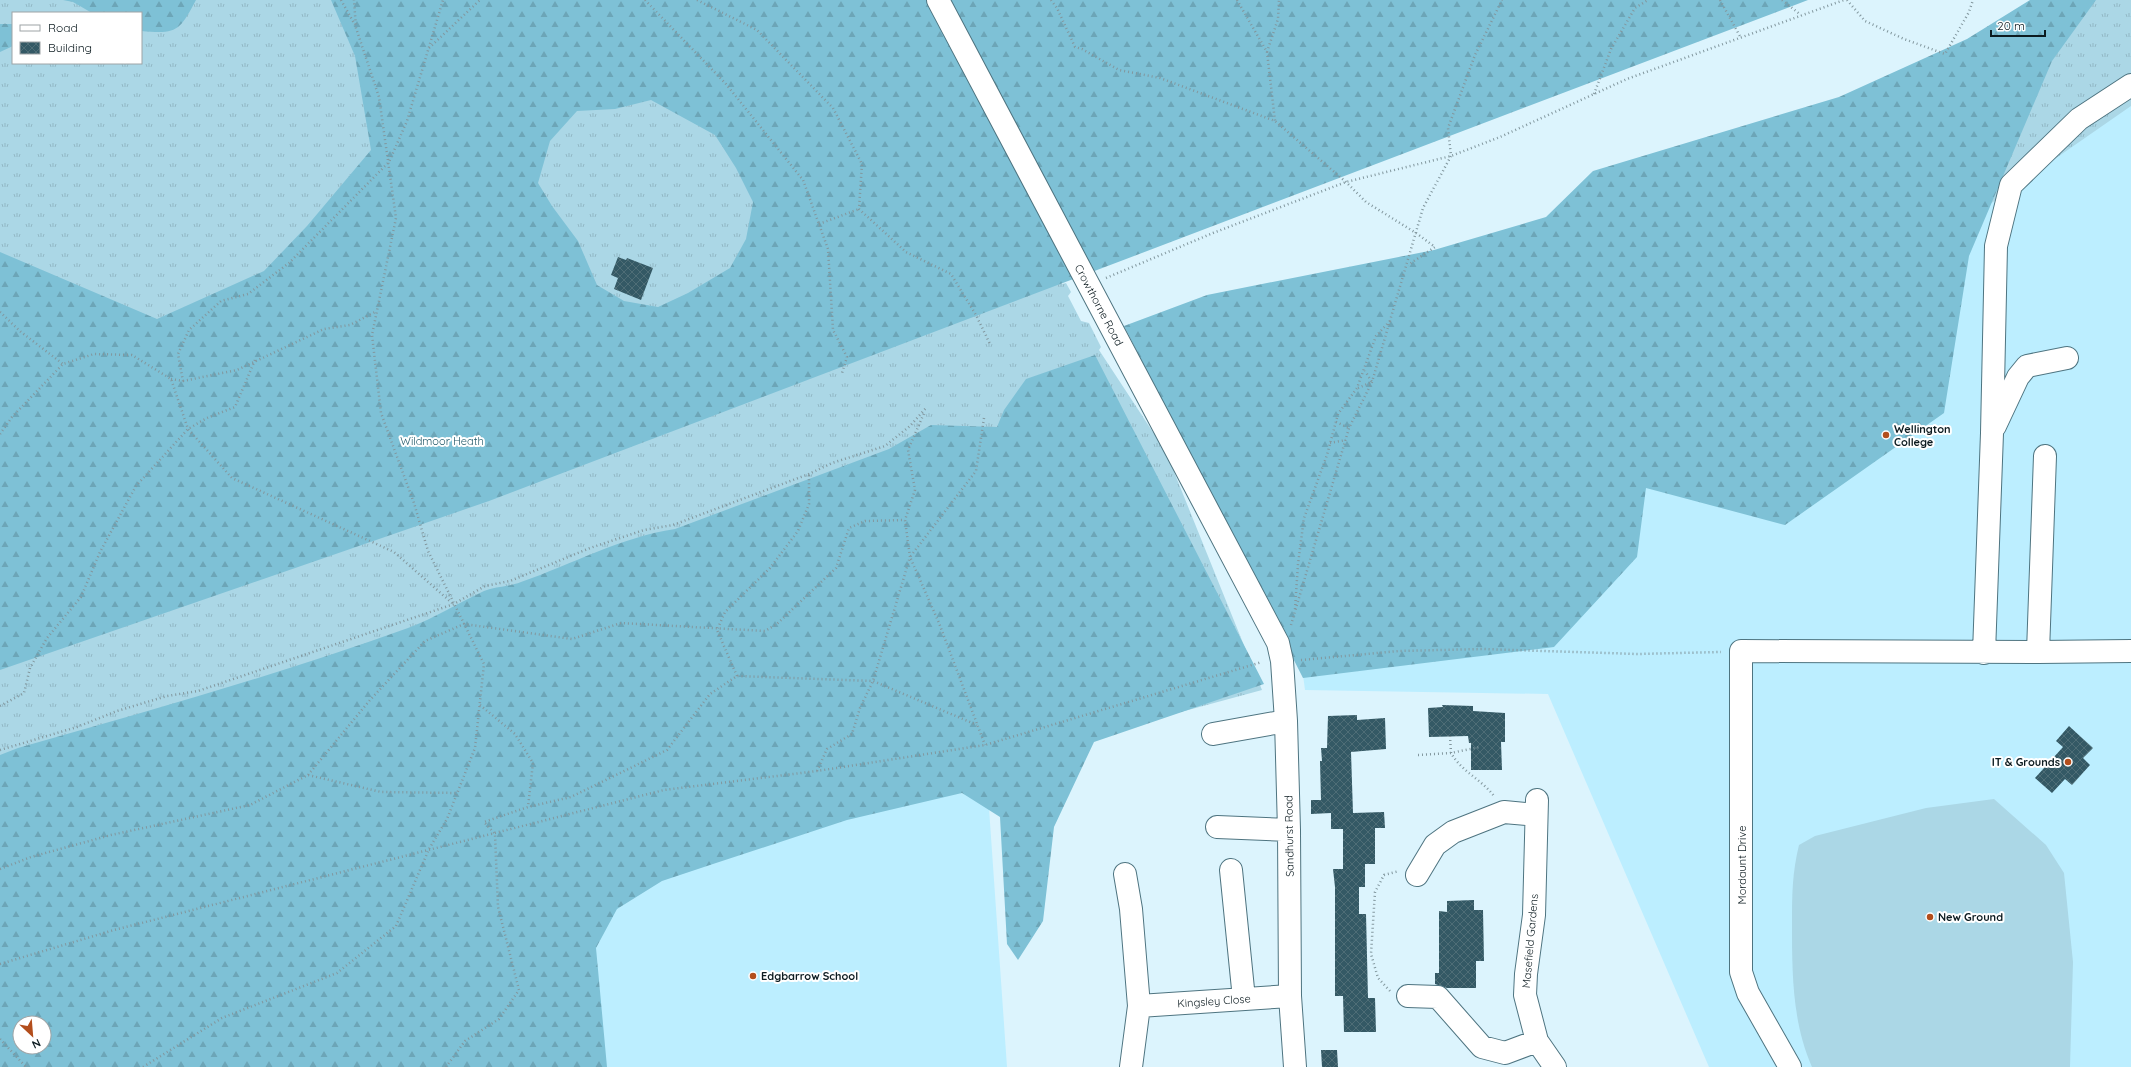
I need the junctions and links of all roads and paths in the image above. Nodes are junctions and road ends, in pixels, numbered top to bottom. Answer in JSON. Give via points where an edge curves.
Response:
{"nodes":[{"id":1,"x":341,"y":0,"type":"edge"},
{"id":2,"x":354,"y":0,"type":"edge"},
{"id":3,"x":443,"y":0,"type":"edge"},
{"id":4,"x":480,"y":0,"type":"edge"},
{"id":5,"x":645,"y":0,"type":"edge"},
{"id":6,"x":697,"y":0,"type":"edge"},
{"id":7,"x":938,"y":0,"type":"edge"},
{"id":8,"x":1051,"y":0,"type":"edge"},
{"id":9,"x":1237,"y":0,"type":"edge"},
{"id":10,"x":1279,"y":0,"type":"edge"},
{"id":11,"x":1502,"y":0,"type":"edge"},
{"id":12,"x":1648,"y":0,"type":"edge"},
{"id":13,"x":1720,"y":0,"type":"edge"},
{"id":14,"x":1782,"y":0,"type":"edge"},
{"id":15,"x":1844,"y":0,"type":"edge"},
{"id":16,"x":1847,"y":0,"type":"edge"},
{"id":17,"x":1973,"y":0,"type":"edge"},
{"id":18,"x":1801,"y":16,"type":"junction"},
{"id":19,"x":356,"y":28,"type":"junction"},
{"id":20,"x":1740,"y":38,"type":"junction"},
{"id":21,"x":428,"y":50,"type":"junction"},
{"id":22,"x":1267,"y":52,"type":"junction"},
{"id":23,"x":2131,"y":85,"type":"edge"},
{"id":24,"x":1594,"y":95,"type":"junction"},
{"id":25,"x":1274,"y":121,"type":"junction"},
{"id":26,"x":1451,"y":156,"type":"junction"},
{"id":27,"x":389,"y":162,"type":"junction"},
{"id":28,"x":1346,"y":182,"type":"junction"},
{"id":29,"x":859,"y":209,"type":"junction"},
{"id":30,"x":819,"y":224,"type":"junction"},
{"id":31,"x":1416,"y":232,"type":"junction"},
{"id":32,"x":1408,"y":265,"type":"junction"},
{"id":33,"x":1088,"y":297,"type":"junction"},
{"id":34,"x":377,"y":310,"type":"junction"},
{"id":35,"x":0,"y":312,"type":"edge"},
{"id":36,"x":1390,"y":320,"type":"junction"},
{"id":37,"x":990,"y":344,"type":"dead end"},
{"id":38,"x":2067,"y":358,"type":"dead end"},
{"id":39,"x":255,"y":360,"type":"junction"},
{"id":40,"x":63,"y":364,"type":"junction"},
{"id":41,"x":1364,"y":371,"type":"junction"},
{"id":42,"x":842,"y":373,"type":"dead end"},
{"id":43,"x":171,"y":379,"type":"junction"},
{"id":44,"x":183,"y":381,"type":"junction"},
{"id":45,"x":1372,"y":382,"type":"junction"},
{"id":46,"x":1357,"y":388,"type":"junction"},
{"id":47,"x":984,"y":418,"type":"dead end"},
{"id":48,"x":1336,"y":422,"type":"junction"},
{"id":49,"x":1350,"y":428,"type":"junction"},
{"id":50,"x":188,"y":429,"type":"junction"},
{"id":51,"x":1992,"y":433,"type":"junction"},
{"id":52,"x":0,"y":434,"type":"edge"},
{"id":53,"x":1346,"y":440,"type":"junction"},
{"id":54,"x":1330,"y":444,"type":"junction"},
{"id":55,"x":2045,"y":456,"type":"dead end"},
{"id":56,"x":809,"y":474,"type":"junction"},
{"id":57,"x":904,"y":520,"type":"junction"},
{"id":58,"x":910,"y":557,"type":"junction"},
{"id":59,"x":454,"y":604,"type":"junction"},
{"id":60,"x":1261,"y":610,"type":"joint"},
{"id":61,"x":1295,"y":613,"type":"junction"},
{"id":62,"x":464,"y":624,"type":"junction"},
{"id":63,"x":1291,"y":626,"type":"dead end"},
{"id":64,"x":716,"y":630,"type":"junction"},
{"id":65,"x":1741,"y":651,"type":"junction"},
{"id":66,"x":2131,"y":651,"type":"edge"},
{"id":67,"x":2038,"y":652,"type":"junction"},
{"id":68,"x":1984,"y":653,"type":"junction"},
{"id":69,"x":1275,"y":661,"type":"junction"},
{"id":70,"x":737,"y":676,"type":"junction"},
{"id":71,"x":873,"y":681,"type":"junction"},
{"id":72,"x":479,"y":705,"type":"junction"},
{"id":73,"x":0,"y":706,"type":"edge"},
{"id":74,"x":1286,"y":721,"type":"junction"},
{"id":75,"x":977,"y":725,"type":"junction"},
{"id":76,"x":1213,"y":734,"type":"dead end"},
{"id":77,"x":1450,"y":736,"type":"dead end"},
{"id":78,"x":985,"y":745,"type":"junction"},
{"id":79,"x":1480,"y":746,"type":"dead end"},
{"id":80,"x":0,"y":750,"type":"edge"},
{"id":81,"x":1451,"y":753,"type":"junction"},
{"id":82,"x":1418,"y":755,"type":"dead end"},
{"id":83,"x":817,"y":771,"type":"junction"},
{"id":84,"x":308,"y":775,"type":"junction"},
{"id":85,"x":457,"y":793,"type":"junction"},
{"id":86,"x":528,"y":807,"type":"junction"},
{"id":87,"x":1502,"y":813,"type":"junction"},
{"id":88,"x":1217,"y":827,"type":"dead end"},
{"id":89,"x":1289,"y":830,"type":"junction"},
{"id":90,"x":495,"y":834,"type":"junction"},
{"id":91,"x":429,"y":849,"type":"junction"},
{"id":92,"x":0,"y":869,"type":"edge"},
{"id":93,"x":1231,"y":870,"type":"dead end"},
{"id":94,"x":1420,"y":870,"type":"joint"},
{"id":95,"x":1125,"y":874,"type":"dead end"},
{"id":96,"x":0,"y":964,"type":"edge"},
{"id":97,"x":1290,"y":996,"type":"junction"},
{"id":98,"x":1408,"y":996,"type":"joint"},
{"id":99,"x":1244,"y":999,"type":"junction"},
{"id":100,"x":1139,"y":1006,"type":"junction"},
{"id":101,"x":0,"y":1039,"type":"edge"},
{"id":102,"x":1537,"y":1041,"type":"junction"},
{"id":103,"x":26,"y":1067,"type":"edge"},
{"id":104,"x":143,"y":1067,"type":"edge"},
{"id":105,"x":446,"y":1067,"type":"edge"},
{"id":106,"x":1131,"y":1067,"type":"edge"},
{"id":107,"x":1295,"y":1067,"type":"edge"},
{"id":108,"x":1555,"y":1067,"type":"edge"},
{"id":109,"x":1790,"y":1067,"type":"edge"}],
"edges":[{"from":1,"to":19,"type":"path"},
{"from":2,"to":19,"type":"path"},
{"from":3,"to":21,"type":"path"},
{"from":4,"to":21,"type":"path"},
{"from":5,"to":30,"type":"path","via":[[726,84],[803,180]]},
{"from":6,"to":29,"type":"path","via":[[757,30],[834,108],[862,164]]},
{"from":7,"to":33,"type":"street","name":"Crowthorne Road"},
{"from":8,"to":25,"type":"path","via":[[1075,47],[1119,70],[1160,78]]},
{"from":9,"to":22,"type":"path"},
{"from":10,"to":22,"type":"path","via":[[1278,19]]},
{"from":11,"to":26,"type":"path","via":[[1475,55],[1448,128]]},
{"from":12,"to":24,"type":"path","via":[[1635,8],[1615,42]]},
{"from":13,"to":20,"type":"path"},
{"from":14,"to":18,"type":"path"},
{"from":15,"to":18,"type":"path"},
{"from":16,"to":17,"type":"path","via":[[1865,21],[1945,54]]},
{"from":18,"to":20,"type":"path"},
{"from":19,"to":27,"type":"path","via":[[379,97]]},
{"from":20,"to":24,"type":"path","via":[[1627,79]]},
{"from":21,"to":27,"type":"path","via":[[407,121]]},
{"from":22,"to":25,"type":"path"},
{"from":23,"to":51,"type":"street","via":[[2079,119],[2011,185],[1996,246]]},
{"from":24,"to":26,"type":"path"},
{"from":25,"to":28,"type":"path"},
{"from":26,"to":28,"type":"path"},
{"from":26,"to":31,"type":"path","via":[[1424,208]]},
{"from":27,"to":34,"type":"path","via":[[396,218]]},
{"from":27,"to":44,"type":"path","via":[[289,263],[248,294],[220,301],[189,330],[178,354]]},
{"from":28,"to":31,"type":"path","via":[[1366,202]]},
{"from":28,"to":33,"type":"path","via":[[1213,233]]},
{"from":29,"to":30,"type":"path"},
{"from":29,"to":37,"type":"path","via":[[906,252],[951,274]]},
{"from":30,"to":42,"type":"path","via":[[828,249],[833,330],[847,357]]},
{"from":31,"to":32,"type":"path"},
{"from":31,"to":32,"type":"path","via":[[1435,247]]},
{"from":32,"to":36,"type":"path"},
{"from":33,"to":60,"type":"street","name":"Crowthorne Road"},
{"from":34,"to":39,"type":"path","via":[[350,325],[324,329]]},
{"from":34,"to":59,"type":"path","via":[[372,335],[381,414],[414,503],[428,551]]},
{"from":35,"to":40,"type":"path","via":[[21,332]]},
{"from":36,"to":41,"type":"path","via":[[1376,336]]},
{"from":36,"to":45,"type":"path"},
{"from":38,"to":51,"type":"street","via":[[2027,366],[2018,377]]},
{"from":39,"to":44,"type":"path","via":[[236,370]]},
{"from":39,"to":50,"type":"path","via":[[235,407]]},
{"from":40,"to":43,"type":"path","via":[[94,354],[132,355]]},
{"from":40,"to":52,"type":"path","via":[[12,417]]},
{"from":41,"to":45,"type":"path"},
{"from":41,"to":46,"type":"path"},
{"from":43,"to":44,"type":"path"},
{"from":43,"to":50,"type":"path"},
{"from":45,"to":46,"type":"path"},
{"from":45,"to":49,"type":"path"},
{"from":46,"to":48,"type":"path","via":[[1338,414]]},
{"from":47,"to":58,"type":"path","via":[[976,471]]},
{"from":48,"to":49,"type":"path"},
{"from":48,"to":54,"type":"path"},
{"from":49,"to":53,"type":"path"},
{"from":50,"to":59,"type":"path","via":[[232,478],[394,552]]},
{"from":50,"to":73,"type":"path","via":[[136,486],[100,552],[81,597],[47,638],[30,668],[24,693]]},
{"from":51,"to":68,"type":"street"},
{"from":53,"to":54,"type":"path"},
{"from":53,"to":61,"type":"path"},
{"from":54,"to":61,"type":"path","via":[[1304,518]]},
{"from":55,"to":67,"type":"street"},
{"from":56,"to":57,"type":"path","via":[[832,463],[885,446],[910,426],[926,408],[908,450],[915,490]]},
{"from":56,"to":59,"type":"path","via":[[673,525],[644,530],[590,548],[510,581],[486,586]]},
{"from":56,"to":64,"type":"path","via":[[809,504],[798,531],[770,568],[725,612]]},
{"from":57,"to":58,"type":"path"},
{"from":57,"to":64,"type":"path","via":[[866,521],[849,528],[836,568],[777,624],[765,631]]},
{"from":58,"to":71,"type":"path"},
{"from":58,"to":75,"type":"path","via":[[939,623]]},
{"from":59,"to":62,"type":"path"},
{"from":59,"to":80,"type":"path","via":[[198,691],[167,696]]},
{"from":60,"to":69,"type":"street","name":"Sandhurst Road","via":[[1278,644]]},
{"from":61,"to":63,"type":"path"},
{"from":62,"to":64,"type":"path","via":[[572,639],[621,623]]},
{"from":62,"to":72,"type":"path","via":[[484,664]]},
{"from":62,"to":84,"type":"path","via":[[425,641],[370,700]]},
{"from":64,"to":70,"type":"path"},
{"from":65,"to":68,"type":"street"},
{"from":65,"to":69,"type":"path","via":[[1637,654],[1474,650],[1399,652]]},
{"from":65,"to":109,"type":"street","name":"Mordaunt Drive","via":[[1741,972],[1748,993]]},
{"from":66,"to":67,"type":"street"},
{"from":67,"to":68,"type":"street"},
{"from":69,"to":74,"type":"street","name":"Sandhurst Road"},
{"from":69,"to":78,"type":"path"},
{"from":70,"to":71,"type":"path"},
{"from":70,"to":86,"type":"path","via":[[710,694],[667,750],[571,797]]},
{"from":71,"to":75,"type":"path"},
{"from":71,"to":83,"type":"path","via":[[860,708],[852,734],[827,749]]},
{"from":72,"to":85,"type":"path","via":[[475,748]]},
{"from":72,"to":86,"type":"path","via":[[516,734],[533,763]]},
{"from":74,"to":76,"type":"street"},
{"from":74,"to":89,"type":"street","name":"Sandhurst Road"},
{"from":75,"to":78,"type":"path"},
{"from":77,"to":81,"type":"path"},
{"from":78,"to":83,"type":"path"},
{"from":79,"to":81,"type":"path"},
{"from":81,"to":82,"type":"path"},
{"from":81,"to":87,"type":"path","via":[[1457,764],[1486,785]]},
{"from":83,"to":90,"type":"path","via":[[664,790]]},
{"from":84,"to":85,"type":"path","via":[[381,792]]},
{"from":84,"to":92,"type":"path","via":[[250,806],[111,835],[31,857]]},
{"from":85,"to":91,"type":"path","via":[[447,819]]},
{"from":86,"to":90,"type":"path","via":[[484,822]]},
{"from":87,"to":94,"type":"street","name":"Masefield Gardens","via":[[1454,832],[1435,845]]},
{"from":87,"to":102,"type":"street","name":"Masefield Gardens","via":[[1536,808],[1534,915],[1525,996]]},
{"from":88,"to":89,"type":"street"},
{"from":89,"to":97,"type":"street","name":"Sandhurst Road"},
{"from":90,"to":91,"type":"path"},
{"from":90,"to":105,"type":"path","via":[[498,907],[519,990],[499,1019],[465,1041]]},
{"from":91,"to":96,"type":"path","via":[[114,930]]},
{"from":91,"to":104,"type":"path","via":[[396,926],[337,972],[222,1018]]},
{"from":93,"to":99,"type":"street"},
{"from":94,"to":98,"type":"path","via":[[1384,875],[1375,892],[1371,954],[1378,978],[1394,996]]},
{"from":95,"to":100,"type":"street","via":[[1131,909]]},
{"from":97,"to":99,"type":"street","name":"Kingsley Close"},
{"from":97,"to":107,"type":"street","name":"Sandhurst Road"},
{"from":98,"to":102,"type":"street","via":[[1438,997],[1482,1047],[1506,1053]]},
{"from":99,"to":100,"type":"street","name":"Kingsley Close"},
{"from":100,"to":106,"type":"street"},
{"from":101,"to":103,"type":"path"},
{"from":102,"to":108,"type":"street","name":"Masefield Gardens"}]}
